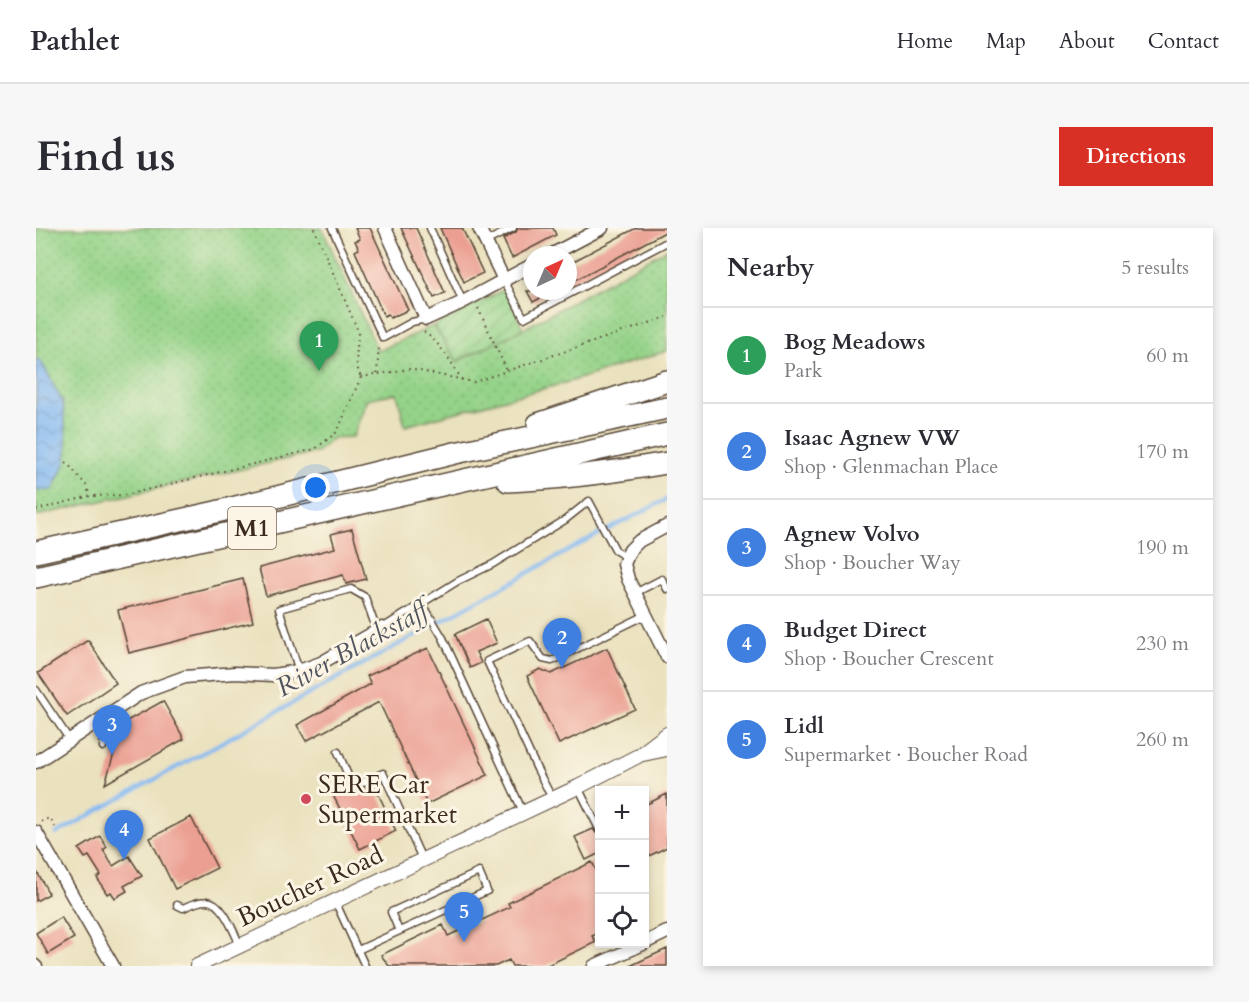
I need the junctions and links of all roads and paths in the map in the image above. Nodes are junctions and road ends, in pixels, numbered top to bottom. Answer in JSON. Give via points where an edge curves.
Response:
{"nodes":[{"id":1,"x":314,"y":228,"type":"edge"},
{"id":2,"x":332,"y":228,"type":"edge"},
{"id":3,"x":385,"y":228,"type":"edge"},
{"id":4,"x":430,"y":228,"type":"edge"},
{"id":5,"x":479,"y":228,"type":"edge"},
{"id":6,"x":513,"y":228,"type":"edge"},
{"id":7,"x":602,"y":228,"type":"edge"},
{"id":8,"x":485,"y":242,"type":"junction"},
{"id":9,"x":667,"y":242,"type":"edge"},
{"id":10,"x":568,"y":246,"type":"edge"},
{"id":11,"x":523,"y":270,"type":"edge"},
{"id":12,"x":504,"y":280,"type":"junction"},
{"id":13,"x":467,"y":299,"type":"junction"},
{"id":14,"x":667,"y":317,"type":"edge"},
{"id":15,"x":426,"y":319,"type":"junction"},
{"id":16,"x":424,"y":332,"type":"dead end"},
{"id":17,"x":507,"y":371,"type":"junction"},
{"id":18,"x":361,"y":376,"type":"junction"},
{"id":19,"x":462,"y":380,"type":"junction"},
{"id":20,"x":667,"y":381,"type":"edge"},
{"id":21,"x":667,"y":408,"type":"edge"},
{"id":22,"x":667,"y":434,"type":"edge"},
{"id":23,"x":455,"y":453,"type":"junction"},
{"id":24,"x":66,"y":462,"type":"dead end"},
{"id":25,"x":667,"y":463,"type":"edge"},
{"id":26,"x":468,"y":479,"type":"junction"},
{"id":27,"x":90,"y":496,"type":"junction"},
{"id":28,"x":36,"y":510,"type":"edge"},
{"id":29,"x":667,"y":526,"type":"edge"},
{"id":30,"x":36,"y":552,"type":"edge"},
{"id":31,"x":626,"y":557,"type":"junction"},
{"id":32,"x":36,"y":577,"type":"edge"},
{"id":33,"x":667,"y":588,"type":"edge"},
{"id":34,"x":635,"y":593,"type":"junction"},
{"id":35,"x":422,"y":603,"type":"junction"},
{"id":36,"x":646,"y":615,"type":"junction"},
{"id":37,"x":380,"y":630,"type":"junction"},
{"id":38,"x":662,"y":635,"type":"edge"},
{"id":39,"x":667,"y":657,"type":"edge"},
{"id":40,"x":299,"y":671,"type":"junction"},
{"id":41,"x":36,"y":690,"type":"edge"},
{"id":42,"x":99,"y":720,"type":"junction"},
{"id":43,"x":667,"y":734,"type":"edge"},
{"id":44,"x":69,"y":739,"type":"junction"},
{"id":45,"x":103,"y":747,"type":"dead end"},
{"id":46,"x":667,"y":748,"type":"edge"},
{"id":47,"x":338,"y":752,"type":"dead end"},
{"id":48,"x":638,"y":756,"type":"junction"},
{"id":49,"x":36,"y":762,"type":"edge"},
{"id":50,"x":578,"y":787,"type":"junction"},
{"id":51,"x":552,"y":798,"type":"junction"},
{"id":52,"x":523,"y":812,"type":"junction"},
{"id":53,"x":51,"y":820,"type":"dead end"},
{"id":54,"x":595,"y":821,"type":"edge"},
{"id":55,"x":55,"y":827,"type":"dead end"},
{"id":56,"x":36,"y":832,"type":"edge"},
{"id":57,"x":422,"y":860,"type":"junction"},
{"id":58,"x":335,"y":901,"type":"junction"},
{"id":59,"x":177,"y":905,"type":"dead end"},
{"id":60,"x":399,"y":931,"type":"junction"},
{"id":61,"x":667,"y":932,"type":"edge"},
{"id":62,"x":649,"y":941,"type":"edge"},
{"id":63,"x":240,"y":945,"type":"junction"},
{"id":64,"x":633,"y":948,"type":"edge"},
{"id":65,"x":358,"y":950,"type":"junction"},
{"id":66,"x":113,"y":966,"type":"edge"},
{"id":67,"x":197,"y":966,"type":"edge"},
{"id":68,"x":365,"y":966,"type":"edge"},
{"id":69,"x":594,"y":966,"type":"edge"}],
"edges":[{"from":1,"to":18,"type":"path","via":[[358,332],[355,360]]},
{"from":2,"to":15,"type":"lane","via":[[383,338]]},
{"from":3,"to":15,"type":"street"},
{"from":4,"to":13,"type":"lane"},
{"from":5,"to":8,"type":"street"},
{"from":6,"to":8,"type":"lane"},
{"from":7,"to":10,"type":"street"},
{"from":8,"to":12,"type":"street"},
{"from":9,"to":12,"type":"lane","via":[[524,318]]},
{"from":11,"to":12,"type":"street"},
{"from":12,"to":13,"type":"street"},
{"from":13,"to":15,"type":"street"},
{"from":13,"to":17,"type":"path"},
{"from":14,"to":17,"type":"path"},
{"from":16,"to":19,"type":"path","via":[[446,354]]},
{"from":17,"to":19,"type":"path","via":[[474,382]]},
{"from":18,"to":19,"type":"path","via":[[410,369]]},
{"from":18,"to":27,"type":"path","via":[[337,432],[315,450],[125,495]]},
{"from":20,"to":23,"type":"highway"},
{"from":21,"to":23,"type":"highway","number":"M1"},
{"from":22,"to":26,"type":"highway","number":"M1"},
{"from":23,"to":30,"type":"highway","number":"M1"},
{"from":24,"to":27,"type":"path","via":[[86,485]]},
{"from":25,"to":26,"type":"highway","via":[[541,480]]},
{"from":26,"to":32,"type":"highway","number":"M1"},
{"from":27,"to":28,"type":"path"},
{"from":29,"to":31,"type":"street","via":[[639,541]]},
{"from":31,"to":34,"type":"street","via":[[624,564]]},
{"from":31,"to":35,"type":"lane","via":[[613,548],[589,501],[565,520]]},
{"from":33,"to":34,"type":"lane","via":[[662,579]]},
{"from":34,"to":36,"type":"street"},
{"from":35,"to":37,"type":"lane"},
{"from":35,"to":52,"type":"lane","via":[[443,638]]},
{"from":36,"to":38,"type":"street"},
{"from":36,"to":51,"type":"lane","via":[[552,661],[543,659],[530,641],[487,661]]},
{"from":37,"to":40,"type":"street"},
{"from":37,"to":40,"type":"lane","via":[[365,597],[351,589],[279,609]]},
{"from":38,"to":39,"type":"street"},
{"from":40,"to":42,"type":"street","via":[[185,676],[141,693]]},
{"from":41,"to":44,"type":"lane"},
{"from":42,"to":44,"type":"street"},
{"from":42,"to":45,"type":"lane","via":[[105,732]]},
{"from":43,"to":48,"type":"street","name":"Boucher Road"},
{"from":44,"to":49,"type":"street"},
{"from":46,"to":48,"type":"street","name":"Boucher Road"},
{"from":47,"to":57,"type":"lane","via":[[353,787],[383,773]]},
{"from":48,"to":50,"type":"street","name":"Boucher Road"},
{"from":50,"to":51,"type":"street","name":"Boucher Road"},
{"from":50,"to":54,"type":"lane"},
{"from":51,"to":52,"type":"street","name":"Boucher Road"},
{"from":52,"to":57,"type":"street","name":"Boucher Road"},
{"from":53,"to":55,"type":"path"},
{"from":56,"to":66,"type":"street"},
{"from":57,"to":58,"type":"street","name":"Boucher Road"},
{"from":58,"to":63,"type":"street","name":"Boucher Road"},
{"from":58,"to":65,"type":"lane"},
{"from":59,"to":63,"type":"lane","via":[[183,908],[208,900],[214,903]]},
{"from":60,"to":60,"type":"lane","via":[[487,891],[479,872],[391,912]]},
{"from":60,"to":65,"type":"lane"},
{"from":61,"to":62,"type":"street"},
{"from":63,"to":67,"type":"street","name":"Boucher Road"},
{"from":64,"to":69,"type":"street"},
{"from":65,"to":68,"type":"lane"}]}
